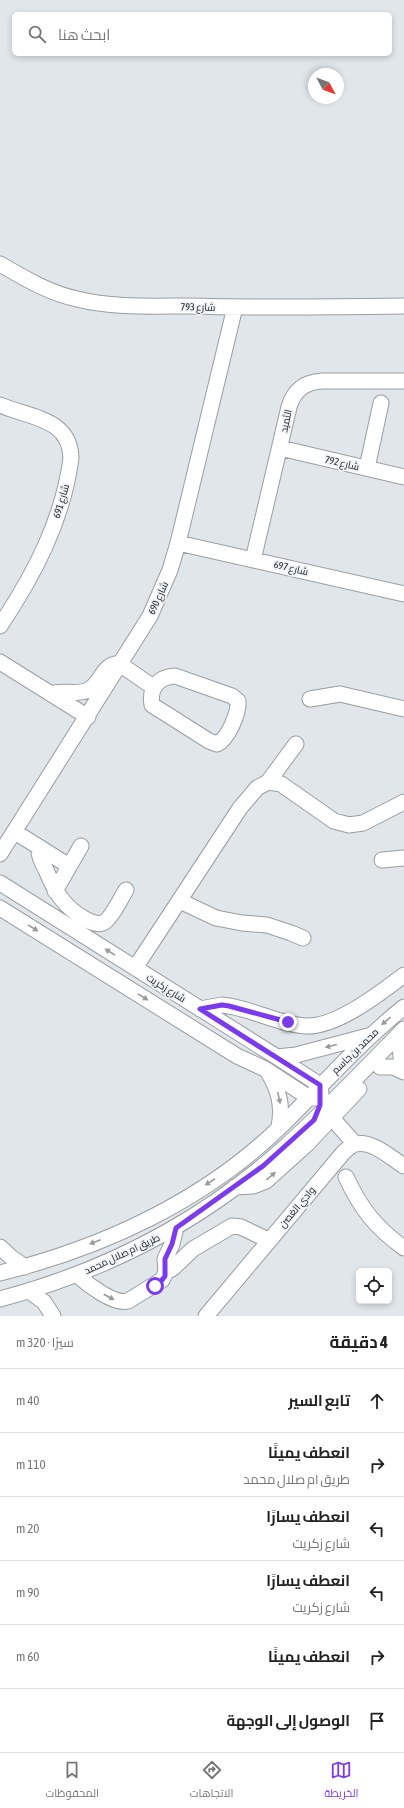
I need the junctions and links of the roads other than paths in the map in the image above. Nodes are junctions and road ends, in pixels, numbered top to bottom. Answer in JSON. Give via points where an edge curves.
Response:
{"nodes":[{"id":1,"x":0,"y":264,"type":"edge"},
{"id":2,"x":404,"y":306,"type":"edge"},
{"id":3,"x":235,"y":307,"type":"junction"},
{"id":4,"x":404,"y":382,"type":"edge"},
{"id":5,"x":381,"y":403,"type":"dead end"},
{"id":6,"x":0,"y":405,"type":"edge"},
{"id":7,"x":280,"y":448,"type":"junction"},
{"id":8,"x":367,"y":468,"type":"junction"},
{"id":9,"x":404,"y":477,"type":"edge"},
{"id":10,"x":178,"y":543,"type":"junction"},
{"id":11,"x":253,"y":560,"type":"junction"},
{"id":12,"x":404,"y":594,"type":"edge"},
{"id":13,"x":0,"y":626,"type":"edge"},
{"id":14,"x":0,"y":662,"type":"edge"},
{"id":15,"x":120,"y":665,"type":"junction"},
{"id":16,"x":153,"y":687,"type":"junction"},
{"id":17,"x":51,"y":694,"type":"junction"},
{"id":18,"x":310,"y":699,"type":"dead end"},
{"id":19,"x":404,"y":709,"type":"edge"},
{"id":20,"x":88,"y":717,"type":"junction"},
{"id":21,"x":296,"y":744,"type":"dead end"},
{"id":22,"x":268,"y":782,"type":"junction"},
{"id":23,"x":404,"y":802,"type":"edge"},
{"id":24,"x":15,"y":832,"type":"junction"},
{"id":25,"x":81,"y":846,"type":"dead end"},
{"id":26,"x":39,"y":847,"type":"junction"},
{"id":27,"x":0,"y":854,"type":"edge"},
{"id":28,"x":404,"y":858,"type":"edge"},
{"id":29,"x":382,"y":860,"type":"dead end"},
{"id":30,"x":69,"y":866,"type":"junction"},
{"id":31,"x":0,"y":883,"type":"edge"},
{"id":32,"x":126,"y":890,"type":"dead end"},
{"id":33,"x":55,"y":891,"type":"junction"},
{"id":34,"x":180,"y":901,"type":"junction"},
{"id":35,"x":0,"y":908,"type":"edge"},
{"id":36,"x":302,"y":938,"type":"dead end"},
{"id":37,"x":135,"y":968,"type":"junction"},
{"id":38,"x":404,"y":975,"type":"edge"},
{"id":39,"x":404,"y":1007,"type":"edge"},
{"id":40,"x":200,"y":1009,"type":"junction"},
{"id":41,"x":404,"y":1029,"type":"edge"},
{"id":42,"x":369,"y":1036,"type":"junction"},
{"id":43,"x":402,"y":1043,"type":"edge"},
{"id":44,"x":277,"y":1057,"type":"junction"},
{"id":45,"x":404,"y":1063,"type":"edge"},
{"id":46,"x":380,"y":1067,"type":"junction"},
{"id":47,"x":267,"y":1071,"type":"junction"},
{"id":48,"x":404,"y":1072,"type":"edge"},
{"id":49,"x":316,"y":1094,"type":"junction"},
{"id":50,"x":341,"y":1094,"type":"junction"},
{"id":51,"x":332,"y":1118,"type":"junction"},
{"id":52,"x":314,"y":1120,"type":"junction"},
{"id":53,"x":279,"y":1127,"type":"junction"},
{"id":54,"x":355,"y":1144,"type":"junction"},
{"id":55,"x":404,"y":1166,"type":"edge"},
{"id":56,"x":346,"y":1177,"type":"dead end"},
{"id":57,"x":235,"y":1187,"type":"junction"},
{"id":58,"x":176,"y":1228,"type":"junction"},
{"id":59,"x":268,"y":1240,"type":"junction"},
{"id":60,"x":0,"y":1247,"type":"edge"},
{"id":61,"x":404,"y":1248,"type":"edge"},
{"id":62,"x":25,"y":1267,"type":"junction"},
{"id":63,"x":166,"y":1272,"type":"junction"},
{"id":64,"x":0,"y":1273,"type":"edge"},
{"id":65,"x":77,"y":1275,"type":"junction"},
{"id":66,"x":53,"y":1284,"type":"junction"},
{"id":67,"x":29,"y":1291,"type":"junction"},
{"id":68,"x":0,"y":1299,"type":"edge"},
{"id":69,"x":51,"y":1312,"type":"edge"},
{"id":70,"x":206,"y":1316,"type":"edge"}],
"edges":[{"from":1,"to":3,"type":"street","name":"شارع 793","via":[[50,290],[95,303]]},
{"from":2,"to":3,"type":"street","name":"شارع 793"},
{"from":3,"to":10,"type":"street","name":"شارع 690"},
{"from":4,"to":7,"type":"street","name":"الثميد","via":[[322,380],[304,385],[292,399]]},
{"from":5,"to":8,"type":"street"},
{"from":6,"to":13,"type":"street","name":"شارع 691","via":[[58,427],[69,444],[71,458],[61,505],[47,543],[29,580]]},
{"from":7,"to":8,"type":"street","name":"شارع 792"},
{"from":7,"to":11,"type":"street","name":"الثميد"},
{"from":8,"to":9,"type":"street","name":"شارع 792"},
{"from":10,"to":11,"type":"street","name":"شارع 697"},
{"from":10,"to":15,"type":"street","name":"شارع 690","via":[[160,596]]},
{"from":11,"to":12,"type":"street","name":"شارع 697"},
{"from":14,"to":17,"type":"street"},
{"from":15,"to":16,"type":"street"},
{"from":15,"to":17,"type":"street","via":[[110,665],[88,690],[76,693],[58,691]]},
{"from":15,"to":20,"type":"street","name":"شارع 690"},
{"from":16,"to":16,"type":"street","via":[[150,697],[158,710],[209,741],[217,744],[225,738],[238,708],[238,701],[232,696],[175,676],[166,676]]},
{"from":17,"to":20,"type":"street"},
{"from":18,"to":19,"type":"street","via":[[340,694]]},
{"from":20,"to":24,"type":"street","name":"شارع 690"},
{"from":21,"to":22,"type":"street"},
{"from":22,"to":23,"type":"street","via":[[281,784],[334,821],[349,825],[363,823]]},
{"from":22,"to":34,"type":"street","via":[[257,788],[240,808]]},
{"from":24,"to":26,"type":"street"},
{"from":24,"to":27,"type":"street","name":"شارع 690"},
{"from":25,"to":30,"type":"street"},
{"from":26,"to":30,"type":"street"},
{"from":26,"to":33,"type":"street","via":[[39,854]]},
{"from":28,"to":29,"type":"street"},
{"from":30,"to":33,"type":"street"},
{"from":37,"to":31,"type":"street","name":"شارع زكريت","one_way":true},
{"from":32,"to":33,"type":"street","via":[[108,919],[98,924],[90,922],[64,904]]},
{"from":34,"to":36,"type":"street","via":[[216,918],[268,925]]},
{"from":34,"to":37,"type":"street"},
{"from":35,"to":47,"type":"street","name":"شارع زكريت","one_way":true,"via":[[237,1056]]},
{"from":37,"to":40,"type":"street","name":"شارع زكريت"},
{"from":38,"to":40,"type":"street","via":[[353,1010],[319,1025],[299,1025],[222,1005]]},
{"from":39,"to":42,"type":"street","name":"محمد بن جاسم","one_way":true},
{"from":40,"to":44,"type":"street","name":"شارع زكريت"},
{"from":41,"to":50,"type":"street","name":"محمد بن جاسم"},
{"from":42,"to":44,"type":"street","one_way":true},
{"from":42,"to":49,"type":"street","name":"محمد بن جاسم"},
{"from":43,"to":45,"type":"street","via":[[401,1057]]},
{"from":43,"to":46,"type":"street"},
{"from":44,"to":49,"type":"street","name":"شارع زكريت"},
{"from":46,"to":48,"type":"street","via":[[393,1067]]},
{"from":46,"to":51,"type":"street"},
{"from":47,"to":49,"type":"street","name":"شارع زكريت"},
{"from":47,"to":53,"type":"street","one_way":true,"via":[[279,1095]]},
{"from":49,"to":50,"type":"street"},
{"from":49,"to":52,"type":"street","via":[[319,1111]]},
{"from":49,"to":53,"type":"street","name":"طريق ام صلال محمد"},
{"from":50,"to":52,"type":"street","name":"طريق ام صلال محمد"},
{"from":51,"to":54,"type":"street"},
{"from":57,"to":51,"type":"street","one_way":true,"via":[[253,1186],[266,1181]]},
{"from":52,"to":57,"type":"street","name":"طريق ام صلال محمد"},
{"from":53,"to":62,"type":"street","name":"طريق ام صلال محمد","one_way":true,"via":[[231,1168],[158,1214],[93,1243]]},
{"from":54,"to":55,"type":"street","via":[[368,1144]]},
{"from":54,"to":59,"type":"street","name":"وادي الغصن","via":[[343,1153]]},
{"from":56,"to":61,"type":"street","via":[[370,1218],[386,1236]]},
{"from":57,"to":58,"type":"street","name":"طريق ام صلال محمد"},
{"from":58,"to":63,"type":"street","via":[[165,1259]]},
{"from":58,"to":65,"type":"street","name":"طريق ام صلال محمد","via":[[125,1255]]},
{"from":59,"to":63,"type":"street","via":[[241,1227],[232,1226],[193,1249]]},
{"from":59,"to":70,"type":"street","name":"وادي الغصن"},
{"from":60,"to":62,"type":"street"},
{"from":62,"to":64,"type":"street","name":"طريق ام صلال محمد"},
{"from":65,"to":63,"type":"street","one_way":true,"via":[[95,1289],[119,1302],[125,1302],[159,1283]]},
{"from":65,"to":66,"type":"street","name":"طريق ام صلال محمد"},
{"from":66,"to":67,"type":"street","name":"طريق ام صلال محمد"},
{"from":66,"to":69,"type":"street","via":[[49,1295]]},
{"from":67,"to":68,"type":"street","name":"طريق ام صلال محمد"},
{"from":67,"to":69,"type":"street","via":[[40,1298]]}]}
